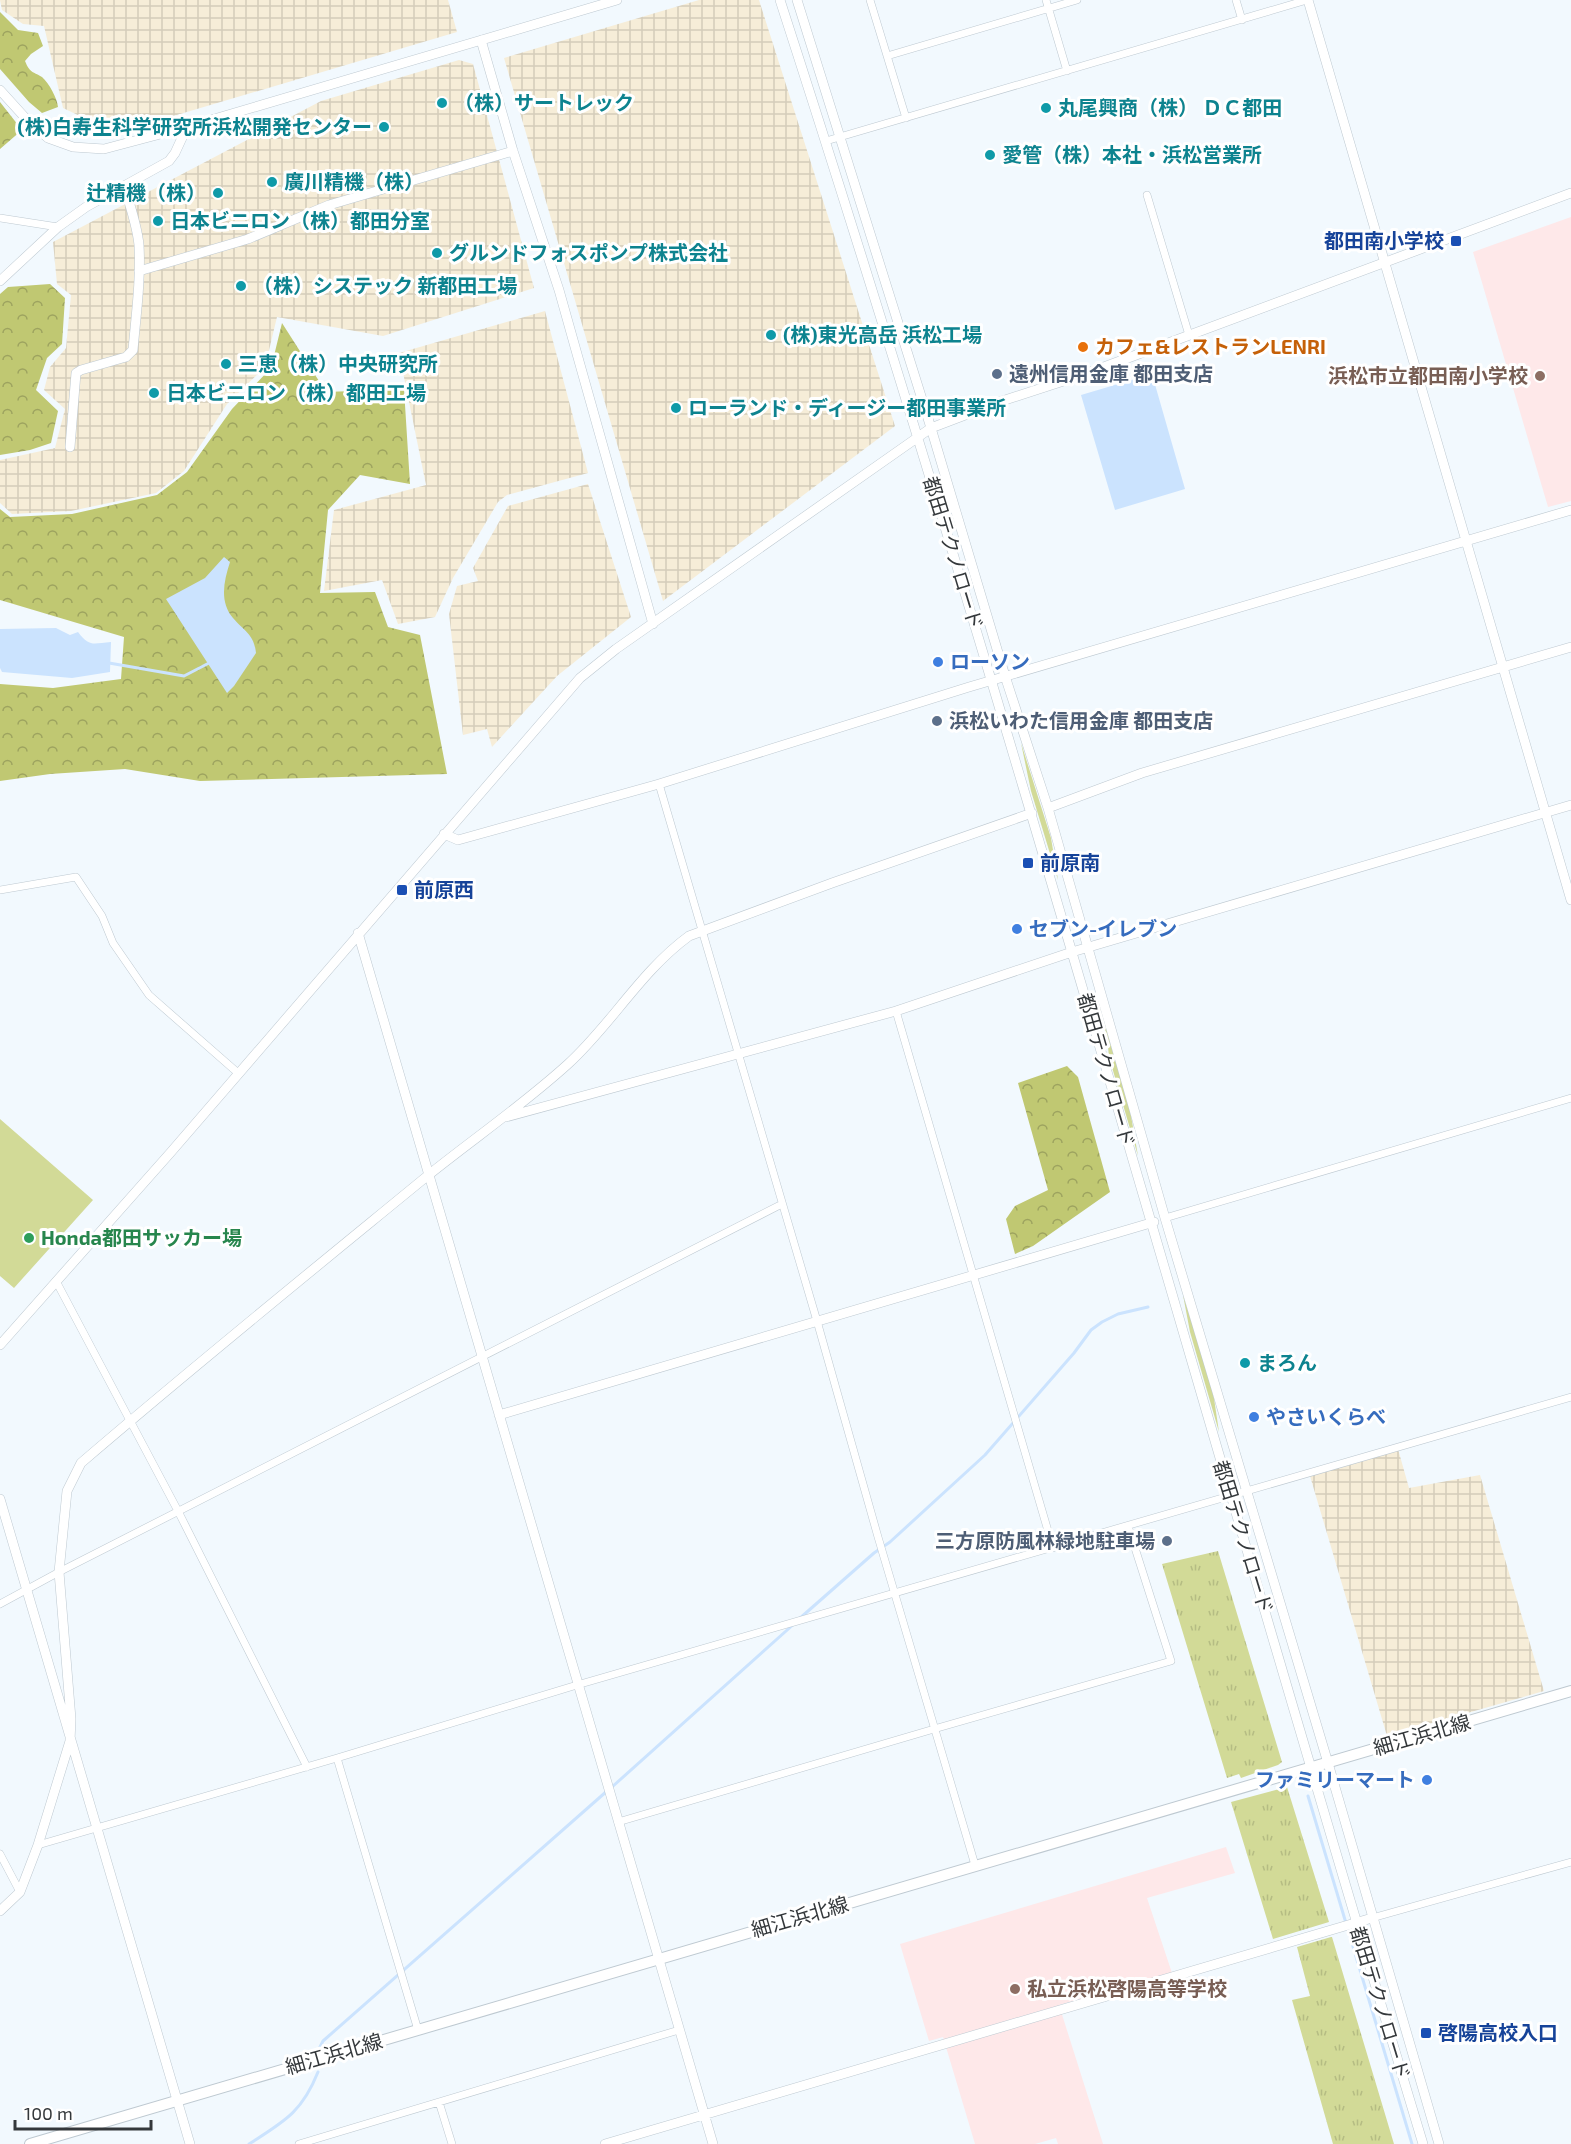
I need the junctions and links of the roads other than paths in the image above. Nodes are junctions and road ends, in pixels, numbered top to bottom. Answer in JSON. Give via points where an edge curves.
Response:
{"nodes":[{"id":1,"x":616,"y":0,"type":"edge"},
{"id":2,"x":780,"y":0,"type":"edge"},
{"id":3,"x":797,"y":0,"type":"edge"},
{"id":4,"x":870,"y":0,"type":"edge"},
{"id":5,"x":1046,"y":0,"type":"edge"},
{"id":6,"x":1077,"y":0,"type":"edge"},
{"id":7,"x":1236,"y":0,"type":"edge"},
{"id":8,"x":1307,"y":0,"type":"edge"},
{"id":9,"x":1048,"y":8,"type":"junction"},
{"id":10,"x":1242,"y":20,"type":"junction"},
{"id":11,"x":481,"y":40,"type":"junction"},
{"id":12,"x":887,"y":56,"type":"junction"},
{"id":13,"x":1067,"y":71,"type":"junction"},
{"id":14,"x":0,"y":90,"type":"edge"},
{"id":15,"x":906,"y":118,"type":"junction"},
{"id":16,"x":187,"y":127,"type":"junction"},
{"id":17,"x":840,"y":137,"type":"junction"},
{"id":18,"x":826,"y":141,"type":"junction"},
{"id":19,"x":513,"y":151,"type":"junction"},
{"id":20,"x":124,"y":186,"type":"junction"},
{"id":21,"x":1571,"y":193,"type":"edge"},
{"id":22,"x":1147,"y":195,"type":"dead end"},
{"id":23,"x":0,"y":218,"type":"edge"},
{"id":24,"x":58,"y":226,"type":"junction"},
{"id":25,"x":1383,"y":262,"type":"junction"},
{"id":26,"x":139,"y":271,"type":"junction"},
{"id":27,"x":0,"y":281,"type":"edge"},
{"id":28,"x":1189,"y":335,"type":"junction"},
{"id":29,"x":931,"y":428,"type":"junction"},
{"id":30,"x":918,"y":437,"type":"junction"},
{"id":31,"x":70,"y":447,"type":"dead end"},
{"id":32,"x":1571,"y":510,"type":"edge"},
{"id":33,"x":1465,"y":542,"type":"junction"},
{"id":34,"x":653,"y":624,"type":"junction"},
{"id":35,"x":1571,"y":647,"type":"edge"},
{"id":36,"x":1503,"y":667,"type":"junction"},
{"id":37,"x":1005,"y":676,"type":"junction"},
{"id":38,"x":992,"y":680,"type":"junction"},
{"id":39,"x":659,"y":784,"type":"junction"},
{"id":40,"x":1571,"y":805,"type":"edge"},
{"id":41,"x":1048,"y":808,"type":"junction"},
{"id":42,"x":1032,"y":813,"type":"junction"},
{"id":43,"x":1545,"y":813,"type":"junction"},
{"id":44,"x":444,"y":834,"type":"junction"},
{"id":45,"x":0,"y":890,"type":"edge"},
{"id":46,"x":1571,"y":900,"type":"edge"},
{"id":47,"x":702,"y":930,"type":"junction"},
{"id":48,"x":358,"y":933,"type":"junction"},
{"id":49,"x":1087,"y":948,"type":"junction"},
{"id":50,"x":1072,"y":952,"type":"junction"},
{"id":51,"x":896,"y":1011,"type":"junction"},
{"id":52,"x":738,"y":1054,"type":"junction"},
{"id":53,"x":238,"y":1073,"type":"junction"},
{"id":54,"x":1571,"y":1098,"type":"edge"},
{"id":55,"x":501,"y":1119,"type":"junction"},
{"id":56,"x":428,"y":1176,"type":"junction"},
{"id":57,"x":782,"y":1204,"type":"junction"},
{"id":58,"x":1165,"y":1218,"type":"junction"},
{"id":59,"x":1150,"y":1223,"type":"junction"},
{"id":60,"x":974,"y":1275,"type":"junction"},
{"id":61,"x":56,"y":1281,"type":"junction"},
{"id":62,"x":817,"y":1321,"type":"junction"},
{"id":63,"x":0,"y":1345,"type":"edge"},
{"id":64,"x":481,"y":1357,"type":"junction"},
{"id":65,"x":1571,"y":1397,"type":"edge"},
{"id":66,"x":499,"y":1415,"type":"junction"},
{"id":67,"x":131,"y":1420,"type":"junction"},
{"id":68,"x":1247,"y":1491,"type":"junction"},
{"id":69,"x":1230,"y":1497,"type":"junction"},
{"id":70,"x":0,"y":1499,"type":"edge"},
{"id":71,"x":178,"y":1511,"type":"junction"},
{"id":72,"x":1128,"y":1526,"type":"junction"},
{"id":73,"x":1053,"y":1548,"type":"junction"},
{"id":74,"x":59,"y":1572,"type":"junction"},
{"id":75,"x":27,"y":1590,"type":"junction"},
{"id":76,"x":896,"y":1594,"type":"junction"},
{"id":77,"x":0,"y":1604,"type":"edge"},
{"id":78,"x":577,"y":1685,"type":"junction"},
{"id":79,"x":1571,"y":1692,"type":"edge"},
{"id":80,"x":934,"y":1729,"type":"junction"},
{"id":81,"x":70,"y":1741,"type":"junction"},
{"id":82,"x":337,"y":1758,"type":"junction"},
{"id":83,"x":1328,"y":1763,"type":"junction"},
{"id":84,"x":307,"y":1767,"type":"junction"},
{"id":85,"x":1312,"y":1768,"type":"junction"},
{"id":86,"x":618,"y":1822,"type":"junction"},
{"id":87,"x":96,"y":1828,"type":"junction"},
{"id":88,"x":38,"y":1845,"type":"junction"},
{"id":89,"x":0,"y":1854,"type":"edge"},
{"id":90,"x":1571,"y":1862,"type":"edge"},
{"id":91,"x":975,"y":1865,"type":"junction"},
{"id":92,"x":20,"y":1892,"type":"junction"},
{"id":93,"x":0,"y":1911,"type":"edge"},
{"id":94,"x":1372,"y":1918,"type":"junction"},
{"id":95,"x":1356,"y":1922,"type":"junction"},
{"id":96,"x":658,"y":1959,"type":"junction"},
{"id":97,"x":418,"y":2030,"type":"junction"},
{"id":98,"x":679,"y":2030,"type":"junction"},
{"id":99,"x":177,"y":2101,"type":"junction"},
{"id":100,"x":440,"y":2102,"type":"junction"},
{"id":101,"x":704,"y":2114,"type":"junction"},
{"id":102,"x":30,"y":2144,"type":"edge"},
{"id":103,"x":190,"y":2144,"type":"edge"},
{"id":104,"x":299,"y":2144,"type":"edge"},
{"id":105,"x":452,"y":2144,"type":"edge"},
{"id":106,"x":605,"y":2144,"type":"edge"},
{"id":107,"x":712,"y":2144,"type":"edge"},
{"id":108,"x":1423,"y":2144,"type":"edge"},
{"id":109,"x":1439,"y":2144,"type":"edge"}],
"edges":[{"from":1,"to":11,"type":"street"},
{"from":2,"to":18,"type":"street","name":"都田テクノロード"},
{"from":3,"to":17,"type":"street","name":"都田テクノロード"},
{"from":4,"to":12,"type":"street"},
{"from":5,"to":9,"type":"street"},
{"from":6,"to":9,"type":"street"},
{"from":7,"to":10,"type":"street"},
{"from":8,"to":10,"type":"street"},
{"from":8,"to":25,"type":"street"},
{"from":9,"to":12,"type":"street"},
{"from":9,"to":13,"type":"street"},
{"from":10,"to":13,"type":"street"},
{"from":11,"to":16,"type":"street"},
{"from":11,"to":19,"type":"street"},
{"from":12,"to":15,"type":"street"},
{"from":13,"to":15,"type":"street"},
{"from":14,"to":16,"type":"street","via":[[44,134],[73,147],[117,147]]},
{"from":15,"to":17,"type":"street"},
{"from":16,"to":20,"type":"street","via":[[169,161]]},
{"from":17,"to":18,"type":"street"},
{"from":17,"to":29,"type":"street","name":"都田テクノロード"},
{"from":18,"to":30,"type":"street","name":"都田テクノロード"},
{"from":19,"to":26,"type":"street","via":[[329,205],[248,239]]},
{"from":19,"to":34,"type":"street","via":[[559,290]]},
{"from":20,"to":24,"type":"street"},
{"from":20,"to":26,"type":"street","via":[[137,234]]},
{"from":21,"to":25,"type":"street"},
{"from":22,"to":28,"type":"street"},
{"from":23,"to":24,"type":"street"},
{"from":24,"to":27,"type":"street"},
{"from":25,"to":28,"type":"street"},
{"from":25,"to":33,"type":"street"},
{"from":26,"to":31,"type":"street","via":[[132,353],[76,374]]},
{"from":28,"to":29,"type":"street"},
{"from":29,"to":30,"type":"street"},
{"from":29,"to":37,"type":"street","name":"都田テクノロード"},
{"from":30,"to":34,"type":"street"},
{"from":30,"to":38,"type":"street","name":"都田テクノロード"},
{"from":32,"to":33,"type":"street"},
{"from":33,"to":36,"type":"street"},
{"from":33,"to":37,"type":"street"},
{"from":34,"to":44,"type":"street","via":[[580,678]]},
{"from":35,"to":36,"type":"street"},
{"from":36,"to":41,"type":"street","via":[[1153,770]]},
{"from":36,"to":43,"type":"street"},
{"from":37,"to":38,"type":"street"},
{"from":37,"to":41,"type":"street","name":"都田テクノロード"},
{"from":38,"to":39,"type":"street"},
{"from":38,"to":42,"type":"street","name":"都田テクノロード"},
{"from":39,"to":44,"type":"street","via":[[458,840]]},
{"from":39,"to":47,"type":"street"},
{"from":40,"to":43,"type":"street"},
{"from":41,"to":49,"type":"street","name":"都田テクノロード"},
{"from":42,"to":47,"type":"street"},
{"from":42,"to":50,"type":"street","name":"都田テクノロード"},
{"from":43,"to":46,"type":"street"},
{"from":43,"to":49,"type":"street"},
{"from":44,"to":48,"type":"street"},
{"from":45,"to":53,"type":"street","via":[[76,877],[102,916],[113,943],[149,995]]},
{"from":47,"to":52,"type":"street"},
{"from":47,"to":55,"type":"street","via":[[676,945],[568,1065]]},
{"from":48,"to":53,"type":"street"},
{"from":48,"to":56,"type":"street"},
{"from":49,"to":50,"type":"street"},
{"from":49,"to":58,"type":"street","name":"都田テクノロード"},
{"from":50,"to":51,"type":"street"},
{"from":50,"to":59,"type":"street","name":"都田テクノロード"},
{"from":51,"to":52,"type":"street"},
{"from":51,"to":60,"type":"street"},
{"from":52,"to":55,"type":"street"},
{"from":52,"to":57,"type":"street"},
{"from":53,"to":61,"type":"street"},
{"from":54,"to":58,"type":"street"},
{"from":55,"to":56,"type":"street"},
{"from":56,"to":64,"type":"street"},
{"from":56,"to":67,"type":"street"},
{"from":57,"to":62,"type":"street"},
{"from":57,"to":64,"type":"street"},
{"from":58,"to":59,"type":"street"},
{"from":58,"to":68,"type":"street","name":"都田テクノロード"},
{"from":59,"to":60,"type":"street"},
{"from":59,"to":69,"type":"street","name":"都田テクノロード"},
{"from":60,"to":62,"type":"street"},
{"from":60,"to":73,"type":"street"},
{"from":61,"to":63,"type":"street"},
{"from":61,"to":67,"type":"street"},
{"from":62,"to":66,"type":"street"},
{"from":62,"to":76,"type":"street"},
{"from":64,"to":66,"type":"street"},
{"from":64,"to":71,"type":"street"},
{"from":65,"to":68,"type":"street"},
{"from":66,"to":78,"type":"street"},
{"from":67,"to":71,"type":"street"},
{"from":67,"to":74,"type":"street","via":[[81,1463],[67,1491]]},
{"from":68,"to":69,"type":"street"},
{"from":68,"to":83,"type":"street","name":"都田テクノロード"},
{"from":69,"to":72,"type":"street"},
{"from":69,"to":85,"type":"street","name":"都田テクノロード"},
{"from":70,"to":75,"type":"street"},
{"from":71,"to":74,"type":"street"},
{"from":71,"to":84,"type":"street"},
{"from":72,"to":73,"type":"street"},
{"from":72,"to":80,"type":"street","via":[[1171,1661]]},
{"from":73,"to":76,"type":"street"},
{"from":74,"to":75,"type":"street"},
{"from":74,"to":81,"type":"street"},
{"from":75,"to":77,"type":"street"},
{"from":75,"to":81,"type":"street"},
{"from":76,"to":78,"type":"street"},
{"from":76,"to":80,"type":"street"},
{"from":78,"to":82,"type":"street"},
{"from":78,"to":86,"type":"street"},
{"from":79,"to":83,"type":"main road","name":"細江浜北線"},
{"from":80,"to":86,"type":"street"},
{"from":80,"to":91,"type":"street"},
{"from":81,"to":87,"type":"street"},
{"from":81,"to":88,"type":"street"},
{"from":82,"to":84,"type":"street"},
{"from":82,"to":97,"type":"street"},
{"from":83,"to":85,"type":"main road","name":"細江浜北線"},
{"from":83,"to":94,"type":"street","name":"都田テクノロード"},
{"from":84,"to":87,"type":"street"},
{"from":85,"to":91,"type":"main road","name":"細江浜北線"},
{"from":85,"to":95,"type":"street","name":"都田テクノロード"},
{"from":86,"to":96,"type":"street"},
{"from":87,"to":88,"type":"street"},
{"from":87,"to":99,"type":"street"},
{"from":88,"to":92,"type":"street"},
{"from":89,"to":92,"type":"street"},
{"from":90,"to":94,"type":"street"},
{"from":91,"to":96,"type":"main road","name":"細江浜北線"},
{"from":92,"to":93,"type":"street"},
{"from":94,"to":95,"type":"street"},
{"from":94,"to":109,"type":"street","name":"都田テクノロード"},
{"from":95,"to":101,"type":"street"},
{"from":95,"to":108,"type":"street","name":"都田テクノロード"},
{"from":96,"to":97,"type":"main road","name":"細江浜北線"},
{"from":96,"to":98,"type":"street"},
{"from":97,"to":99,"type":"main road","name":"細江浜北線"},
{"from":98,"to":100,"type":"street"},
{"from":98,"to":101,"type":"street"},
{"from":99,"to":102,"type":"main road","name":"細江浜北線"},
{"from":99,"to":103,"type":"street"},
{"from":100,"to":104,"type":"street"},
{"from":100,"to":105,"type":"street"},
{"from":101,"to":106,"type":"street"},
{"from":101,"to":107,"type":"street"}]}
